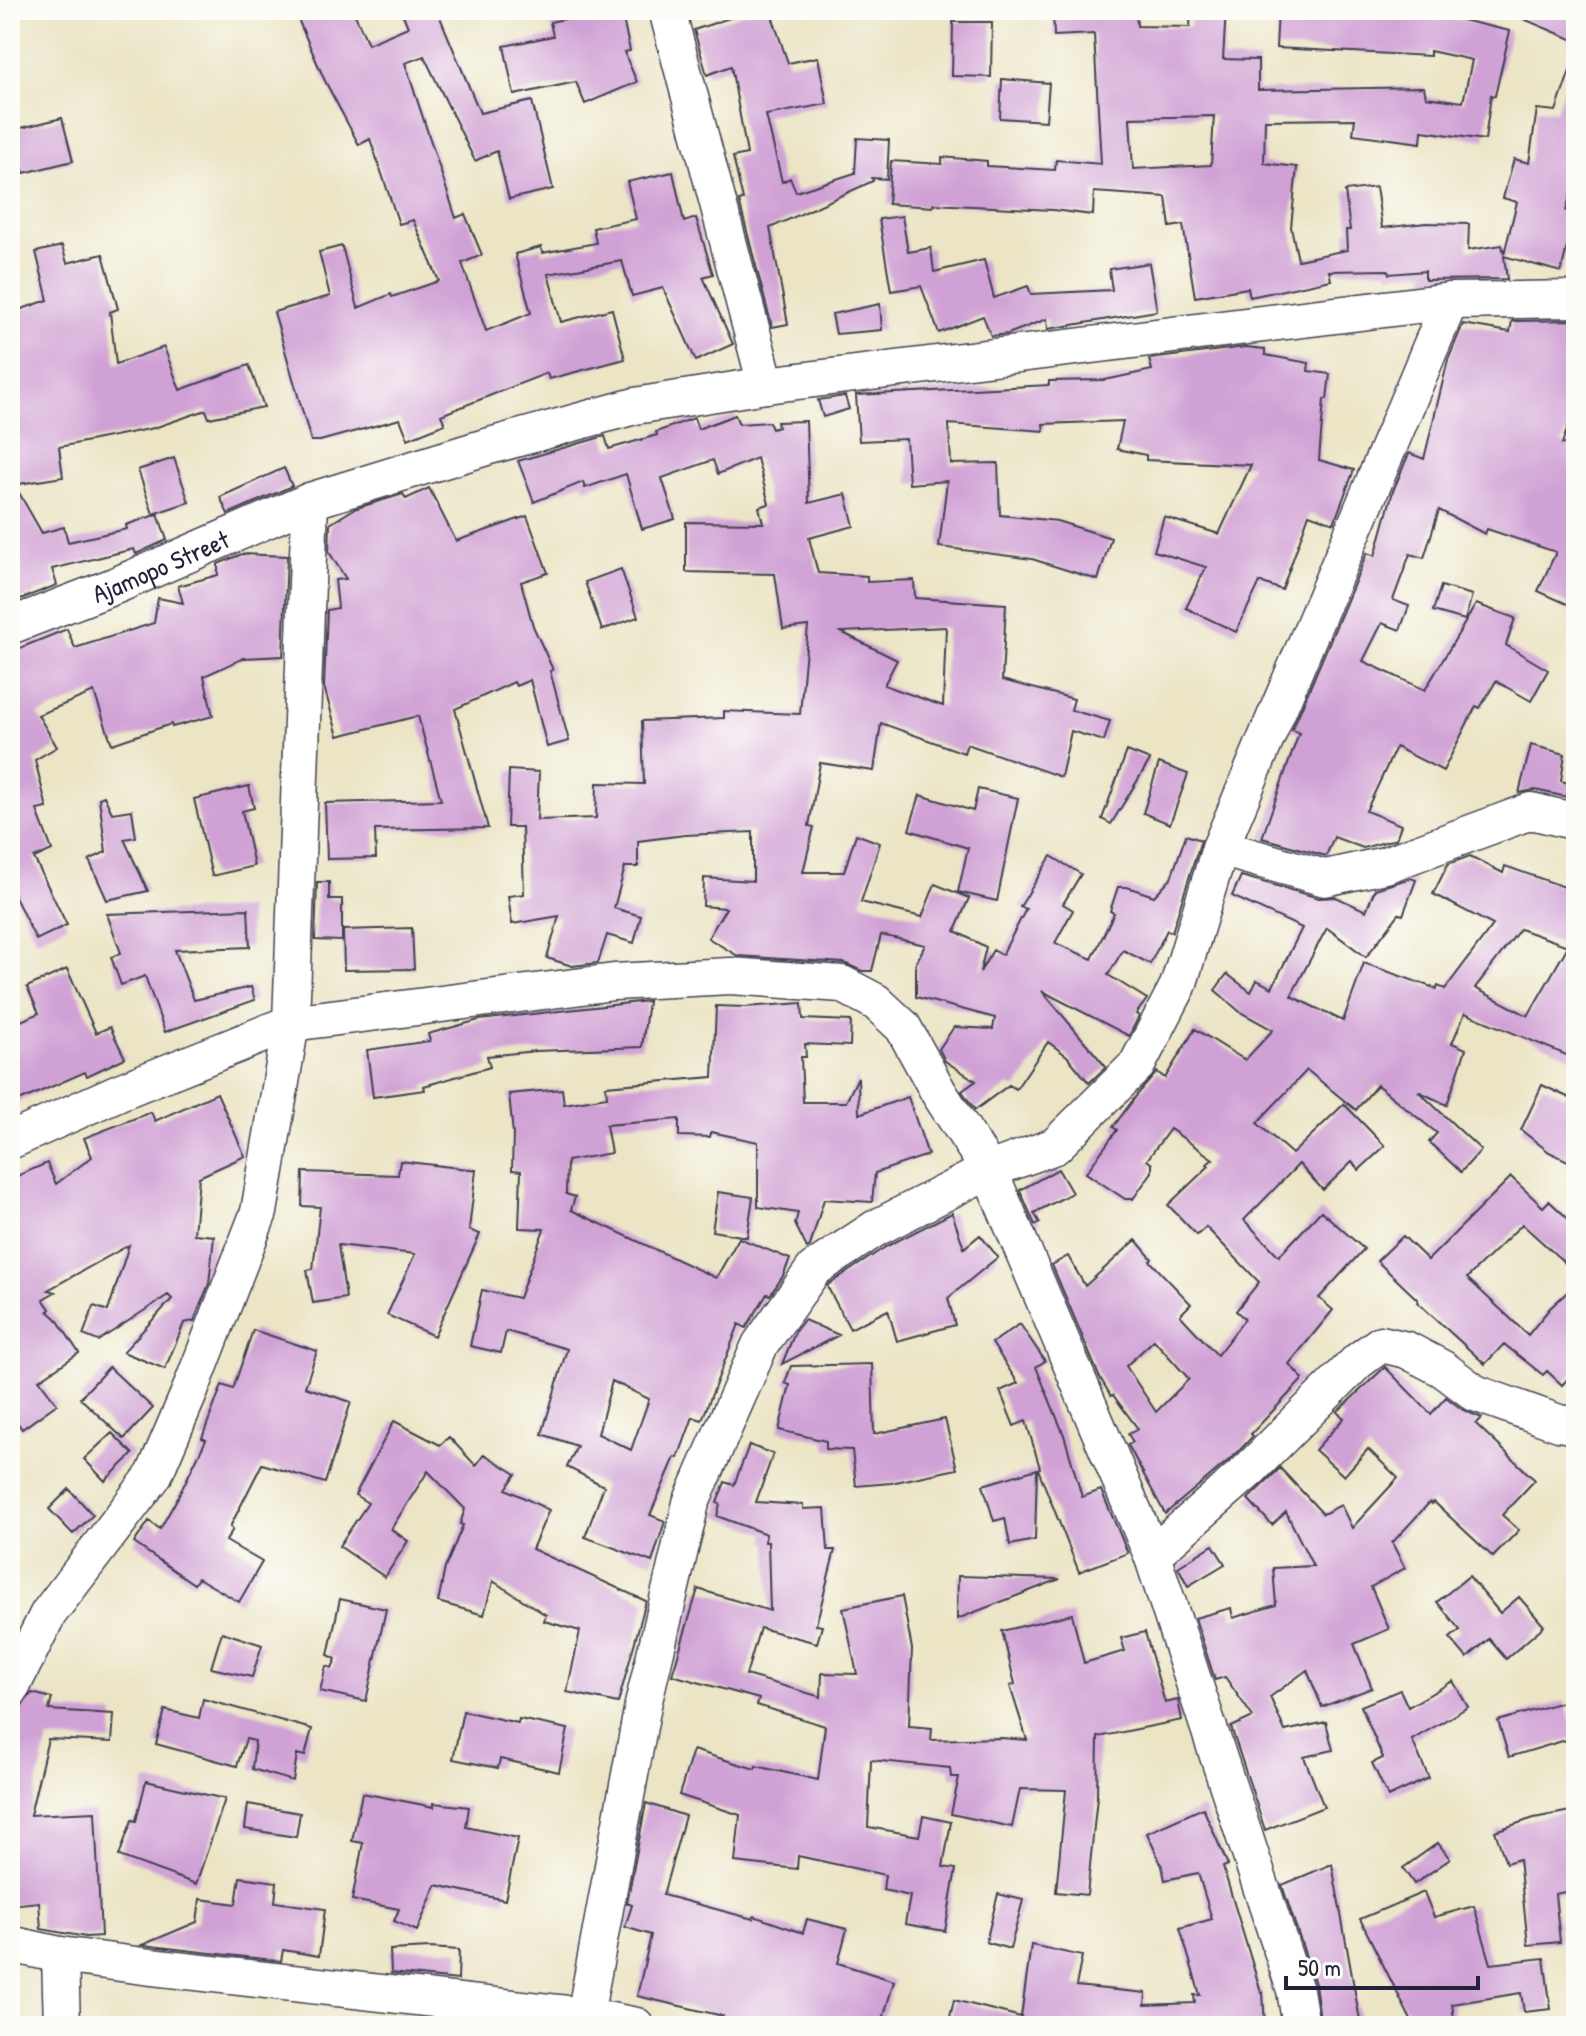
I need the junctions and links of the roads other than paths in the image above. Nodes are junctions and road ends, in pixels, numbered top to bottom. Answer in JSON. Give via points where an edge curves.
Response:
{"nodes":[{"id":1,"x":667,"y":10,"type":"edge"},
{"id":2,"x":1576,"y":299,"type":"edge"},
{"id":3,"x":1450,"y":301,"type":"junction"},
{"id":4,"x":766,"y":385,"type":"junction"},
{"id":5,"x":310,"y":501,"type":"junction"},
{"id":6,"x":10,"y":626,"type":"edge"},
{"id":7,"x":1576,"y":818,"type":"edge"},
{"id":8,"x":1220,"y":848,"type":"junction"},
{"id":9,"x":291,"y":1023,"type":"junction"},
{"id":10,"x":10,"y":1141,"type":"edge"},
{"id":11,"x":989,"y":1170,"type":"junction"},
{"id":12,"x":1576,"y":1426,"type":"edge"},
{"id":13,"x":1152,"y":1555,"type":"junction"},
{"id":14,"x":10,"y":1690,"type":"edge"},
{"id":15,"x":10,"y":1944,"type":"edge"},
{"id":16,"x":60,"y":1955,"type":"junction"},
{"id":17,"x":585,"y":2016,"type":"junction"},
{"id":18,"x":62,"y":2026,"type":"edge"},
{"id":19,"x":636,"y":2026,"type":"edge"},
{"id":20,"x":1301,"y":2026,"type":"edge"}],
"edges":[{"from":1,"to":4,"type":"street"},
{"from":2,"to":3,"type":"street","name":"Ajamopo Street"},
{"from":3,"to":4,"type":"street","name":"Ajamopo Street"},
{"from":3,"to":8,"type":"street"},
{"from":4,"to":5,"type":"street","name":"Ajamopo Street","via":[[635,406]]},
{"from":5,"to":6,"type":"street","name":"Ajamopo Street"},
{"from":5,"to":9,"type":"street"},
{"from":7,"to":8,"type":"street","via":[[1531,811],[1385,865],[1325,878]]},
{"from":8,"to":11,"type":"street","via":[[1178,986],[1137,1065],[1055,1146]]},
{"from":9,"to":10,"type":"street"},
{"from":9,"to":11,"type":"street","via":[[614,982],[730,976],[842,984],[876,1002],[903,1027]]},
{"from":9,"to":14,"type":"street","via":[[259,1212],[190,1391],[154,1475],[48,1614]]},
{"from":11,"to":13,"type":"street"},
{"from":11,"to":17,"type":"street","via":[[876,1228],[814,1269],[760,1345],[691,1503],[643,1705]]},
{"from":12,"to":13,"type":"street","via":[[1475,1393],[1407,1350],[1381,1344]]},
{"from":13,"to":20,"type":"street","via":[[1295,1990]]},
{"from":15,"to":16,"type":"street"},
{"from":16,"to":17,"type":"street"},
{"from":16,"to":18,"type":"street"},
{"from":17,"to":19,"type":"street"}]}
